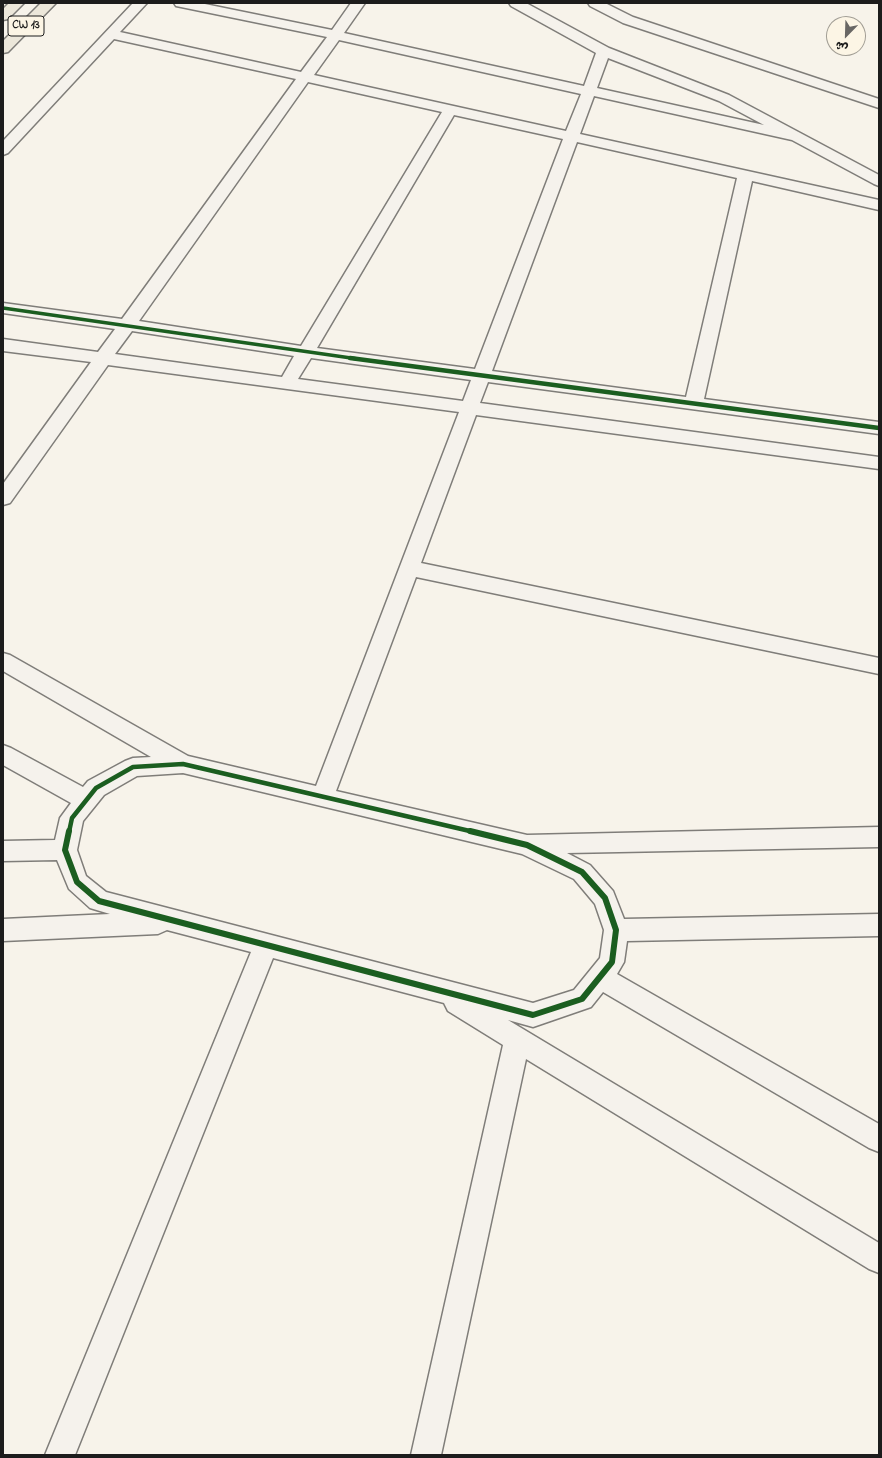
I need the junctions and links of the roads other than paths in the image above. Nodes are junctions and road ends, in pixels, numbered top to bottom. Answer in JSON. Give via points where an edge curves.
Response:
{"nodes":[{"id":1,"x":17,"y":3,"type":"edge"},
{"id":2,"x":49,"y":3,"type":"edge"},
{"id":3,"x":140,"y":3,"type":"edge"},
{"id":4,"x":181,"y":3,"type":"edge"},
{"id":5,"x":358,"y":3,"type":"edge"},
{"id":6,"x":516,"y":3,"type":"edge"},
{"id":7,"x":595,"y":3,"type":"edge"},
{"id":8,"x":3,"y":16,"type":"edge"},
{"id":9,"x":111,"y":34,"type":"junction"},
{"id":10,"x":336,"y":35,"type":"junction"},
{"id":11,"x":3,"y":49,"type":"edge"},
{"id":12,"x":604,"y":51,"type":"junction"},
{"id":13,"x":305,"y":77,"type":"junction"},
{"id":14,"x":589,"y":91,"type":"junction"},
{"id":15,"x":879,"y":104,"type":"edge"},
{"id":16,"x":447,"y":115,"type":"dead end"},
{"id":17,"x":792,"y":136,"type":"junction"},
{"id":18,"x":571,"y":138,"type":"junction"},
{"id":19,"x":3,"y":150,"type":"edge"},
{"id":20,"x":745,"y":176,"type":"junction"},
{"id":21,"x":879,"y":181,"type":"edge"},
{"id":22,"x":879,"y":205,"type":"edge"},
{"id":23,"x":3,"y":308,"type":"edge"},
{"id":24,"x":128,"y":325,"type":"junction"},
{"id":25,"x":3,"y":345,"type":"edge"},
{"id":26,"x":306,"y":352,"type":"junction"},
{"id":27,"x":104,"y":358,"type":"junction"},
{"id":28,"x":482,"y":375,"type":"junction"},
{"id":29,"x":287,"y":383,"type":"junction"},
{"id":30,"x":694,"y":403,"type":"junction"},
{"id":31,"x":469,"y":408,"type":"junction"},
{"id":32,"x":879,"y":428,"type":"edge"},
{"id":33,"x":879,"y":463,"type":"edge"},
{"id":34,"x":3,"y":498,"type":"edge"},
{"id":35,"x":409,"y":568,"type":"junction"},
{"id":36,"x":3,"y":661,"type":"edge"},
{"id":37,"x":879,"y":666,"type":"edge"},
{"id":38,"x":3,"y":754,"type":"edge"},
{"id":39,"x":183,"y":764,"type":"junction"},
{"id":40,"x":323,"y":796,"type":"junction"},
{"id":41,"x":86,"y":800,"type":"junction"},
{"id":42,"x":879,"y":837,"type":"edge"},
{"id":43,"x":528,"y":844,"type":"junction"},
{"id":44,"x":65,"y":850,"type":"junction"},
{"id":45,"x":3,"y":851,"type":"edge"},
{"id":46,"x":179,"y":922,"type":"junction"},
{"id":47,"x":879,"y":925,"type":"edge"},
{"id":48,"x":3,"y":930,"type":"edge"},
{"id":49,"x":616,"y":930,"type":"junction"},
{"id":50,"x":266,"y":945,"type":"junction"},
{"id":51,"x":600,"y":977,"type":"junction"},
{"id":52,"x":437,"y":991,"type":"junction"},
{"id":53,"x":517,"y":1039,"type":"junction"},
{"id":54,"x":879,"y":1139,"type":"edge"},
{"id":55,"x":879,"y":1259,"type":"edge"},
{"id":56,"x":60,"y":1455,"type":"edge"},
{"id":57,"x":426,"y":1455,"type":"edge"}],
"edges":[{"from":1,"to":8,"type":"highway","number":"CW 13"},
{"from":2,"to":11,"type":"highway","number":"CW 13"},
{"from":3,"to":9,"type":"street"},
{"from":4,"to":10,"type":"street"},
{"from":5,"to":10,"type":"street"},
{"from":6,"to":12,"type":"street"},
{"from":7,"to":15,"type":"street","via":[[628,20]]},
{"from":9,"to":13,"type":"street"},
{"from":9,"to":19,"type":"street"},
{"from":10,"to":13,"type":"street"},
{"from":10,"to":14,"type":"street"},
{"from":12,"to":14,"type":"street"},
{"from":12,"to":17,"type":"street","via":[[724,98]]},
{"from":13,"to":18,"type":"street"},
{"from":13,"to":24,"type":"street"},
{"from":14,"to":17,"type":"street"},
{"from":14,"to":18,"type":"street"},
{"from":16,"to":26,"type":"street"},
{"from":17,"to":21,"type":"street"},
{"from":18,"to":20,"type":"street"},
{"from":18,"to":28,"type":"street"},
{"from":20,"to":22,"type":"street"},
{"from":20,"to":30,"type":"street"},
{"from":23,"to":24,"type":"street"},
{"from":24,"to":26,"type":"street"},
{"from":24,"to":27,"type":"street"},
{"from":25,"to":27,"type":"street"},
{"from":26,"to":28,"type":"street"},
{"from":26,"to":29,"type":"street"},
{"from":27,"to":29,"type":"street"},
{"from":27,"to":34,"type":"street"},
{"from":28,"to":30,"type":"street"},
{"from":28,"to":31,"type":"street"},
{"from":29,"to":31,"type":"street"},
{"from":30,"to":32,"type":"street"},
{"from":31,"to":33,"type":"street"},
{"from":31,"to":35,"type":"street"},
{"from":35,"to":37,"type":"street"},
{"from":35,"to":40,"type":"street"},
{"from":36,"to":39,"type":"street"},
{"from":38,"to":41,"type":"street"},
{"from":39,"to":40,"type":"street"},
{"from":39,"to":41,"type":"street","via":[[133,767],[96,788]]},
{"from":40,"to":43,"type":"street"},
{"from":41,"to":44,"type":"street","via":[[72,818]]},
{"from":42,"to":43,"type":"street"},
{"from":43,"to":49,"type":"street","via":[[582,872],[606,898]]},
{"from":44,"to":45,"type":"street"},
{"from":44,"to":46,"type":"street","via":[[77,882],[99,901]]},
{"from":46,"to":48,"type":"street"},
{"from":46,"to":50,"type":"street"},
{"from":47,"to":49,"type":"street"},
{"from":49,"to":51,"type":"street","via":[[612,962]]},
{"from":50,"to":52,"type":"street"},
{"from":50,"to":56,"type":"street"},
{"from":51,"to":52,"type":"street","via":[[582,999],[533,1015]]},
{"from":51,"to":54,"type":"street"},
{"from":52,"to":53,"type":"street"},
{"from":53,"to":55,"type":"street"},
{"from":53,"to":57,"type":"street"}]}
